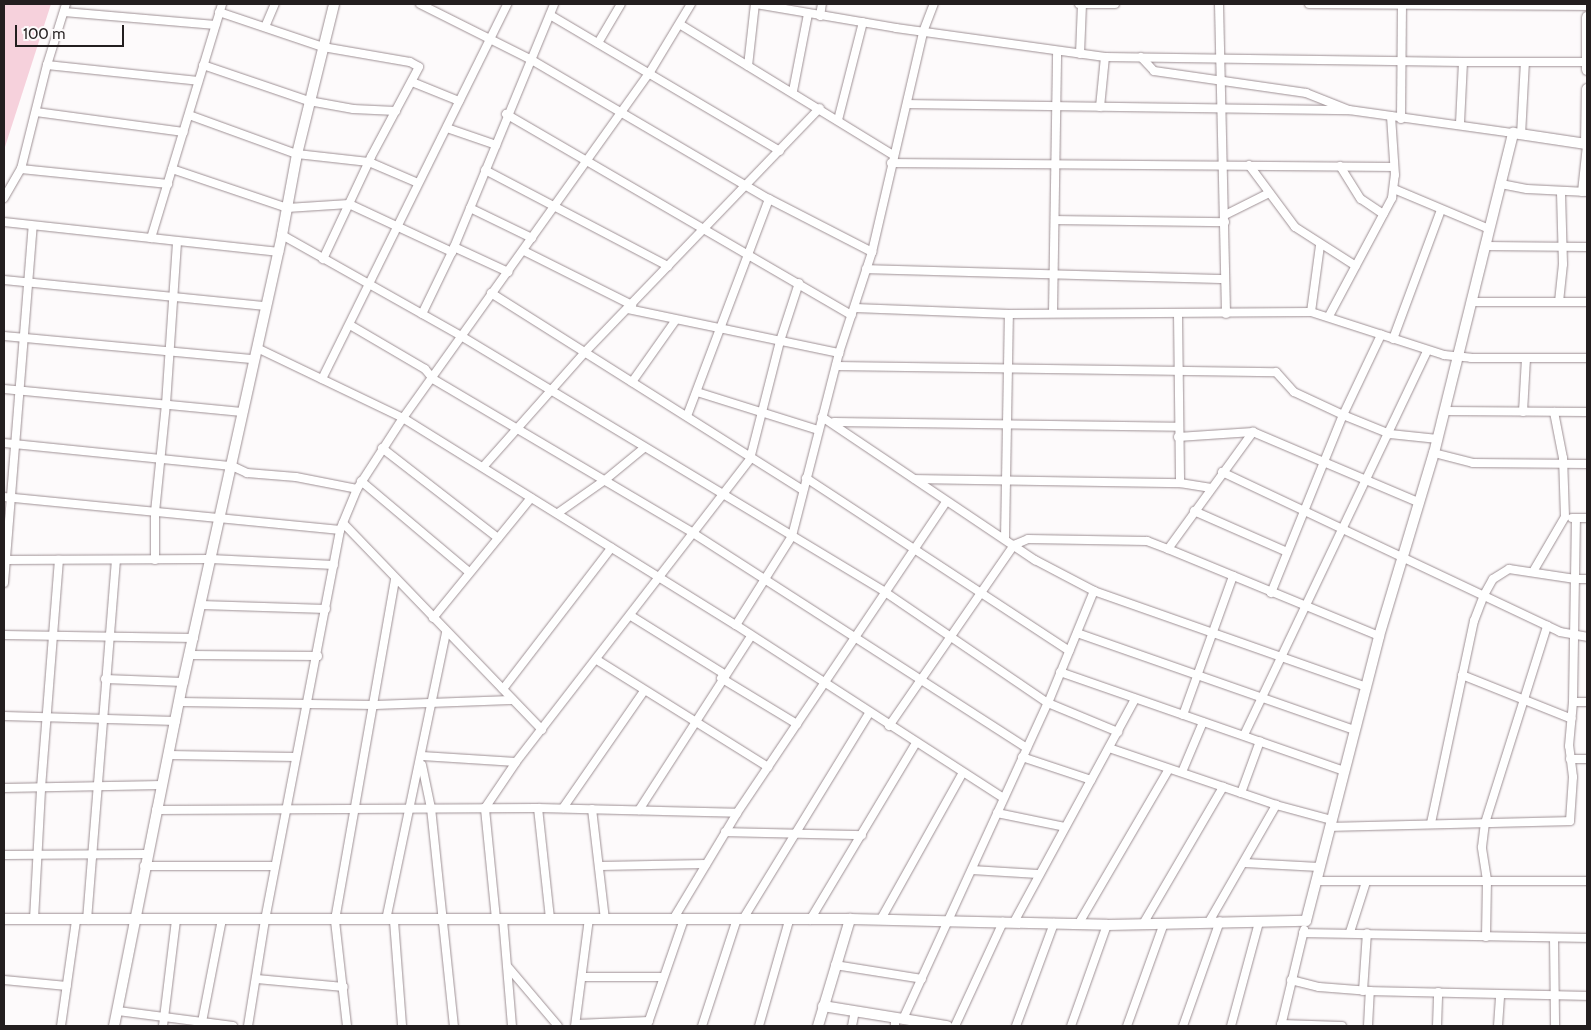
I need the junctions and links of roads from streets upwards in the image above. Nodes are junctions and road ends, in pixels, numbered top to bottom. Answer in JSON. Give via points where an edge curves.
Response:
{"nodes":[{"id":1,"x":275,"y":4,"type":"edge"},
{"id":2,"x":334,"y":4,"type":"edge"},
{"id":3,"x":420,"y":4,"type":"edge"},
{"id":4,"x":507,"y":4,"type":"edge"},
{"id":5,"x":554,"y":4,"type":"edge"},
{"id":6,"x":621,"y":4,"type":"edge"},
{"id":7,"x":691,"y":4,"type":"edge"},
{"id":8,"x":756,"y":4,"type":"edge"},
{"id":9,"x":822,"y":4,"type":"edge"},
{"id":10,"x":934,"y":4,"type":"edge"},
{"id":11,"x":1081,"y":4,"type":"edge"},
{"id":12,"x":1115,"y":4,"type":"edge"},
{"id":13,"x":1219,"y":4,"type":"edge"},
{"id":14,"x":1309,"y":4,"type":"edge"},
{"id":15,"x":1402,"y":4,"type":"edge"},
{"id":16,"x":1587,"y":6,"type":"edge"},
{"id":17,"x":65,"y":8,"type":"edge"},
{"id":18,"x":220,"y":8,"type":"edge"},
{"id":19,"x":808,"y":14,"type":"junction"},
{"id":20,"x":550,"y":15,"type":"junction"},
{"id":21,"x":820,"y":16,"type":"junction"},
{"id":22,"x":1587,"y":17,"type":"edge"},
{"id":23,"x":863,"y":22,"type":"junction"},
{"id":24,"x":681,"y":25,"type":"junction"},
{"id":25,"x":215,"y":26,"type":"junction"},
{"id":26,"x":265,"y":27,"type":"junction"},
{"id":27,"x":923,"y":32,"type":"junction"},
{"id":28,"x":490,"y":39,"type":"junction"},
{"id":29,"x":1587,"y":40,"type":"edge"},
{"id":30,"x":598,"y":43,"type":"junction"},
{"id":31,"x":323,"y":47,"type":"junction"},
{"id":32,"x":1057,"y":52,"type":"junction"},
{"id":33,"x":1080,"y":54,"type":"junction"},
{"id":34,"x":1105,"y":57,"type":"junction"},
{"id":35,"x":1141,"y":57,"type":"junction"},
{"id":36,"x":530,"y":59,"type":"junction"},
{"id":37,"x":1221,"y":59,"type":"junction"},
{"id":38,"x":1401,"y":60,"type":"junction"},
{"id":39,"x":1463,"y":62,"type":"junction"},
{"id":40,"x":1525,"y":62,"type":"junction"},
{"id":41,"x":1587,"y":62,"type":"edge"},
{"id":42,"x":46,"y":65,"type":"junction"},
{"id":43,"x":203,"y":65,"type":"junction"},
{"id":44,"x":748,"y":66,"type":"junction"},
{"id":45,"x":1587,"y":70,"type":"edge"},
{"id":46,"x":650,"y":72,"type":"junction"},
{"id":47,"x":198,"y":80,"type":"junction"},
{"id":48,"x":1222,"y":80,"type":"junction"},
{"id":49,"x":412,"y":82,"type":"junction"},
{"id":50,"x":1587,"y":89,"type":"edge"},
{"id":51,"x":793,"y":91,"type":"junction"},
{"id":52,"x":309,"y":101,"type":"junction"},
{"id":53,"x":459,"y":101,"type":"junction"},
{"id":54,"x":908,"y":104,"type":"junction"},
{"id":55,"x":1223,"y":106,"type":"junction"},
{"id":56,"x":1054,"y":107,"type":"junction"},
{"id":57,"x":1100,"y":107,"type":"junction"},
{"id":58,"x":820,"y":108,"type":"junction"},
{"id":59,"x":1349,"y":110,"type":"junction"},
{"id":60,"x":36,"y":112,"type":"junction"},
{"id":61,"x":396,"y":112,"type":"junction"},
{"id":62,"x":620,"y":113,"type":"junction"},
{"id":63,"x":506,"y":114,"type":"junction"},
{"id":64,"x":189,"y":115,"type":"junction"},
{"id":65,"x":1391,"y":116,"type":"junction"},
{"id":66,"x":1401,"y":119,"type":"junction"},
{"id":67,"x":838,"y":120,"type":"junction"},
{"id":68,"x":1460,"y":124,"type":"junction"},
{"id":69,"x":447,"y":128,"type":"junction"},
{"id":70,"x":184,"y":132,"type":"junction"},
{"id":71,"x":1517,"y":134,"type":"junction"},
{"id":72,"x":1587,"y":144,"type":"edge"},
{"id":73,"x":496,"y":145,"type":"junction"},
{"id":74,"x":780,"y":151,"type":"junction"},
{"id":75,"x":297,"y":154,"type":"junction"},
{"id":76,"x":892,"y":159,"type":"junction"},
{"id":77,"x":588,"y":160,"type":"junction"},
{"id":78,"x":369,"y":162,"type":"junction"},
{"id":79,"x":1055,"y":163,"type":"junction"},
{"id":80,"x":1224,"y":165,"type":"junction"},
{"id":81,"x":1249,"y":165,"type":"junction"},
{"id":82,"x":1340,"y":166,"type":"junction"},
{"id":83,"x":1394,"y":167,"type":"junction"},
{"id":84,"x":21,"y":169,"type":"junction"},
{"id":85,"x":172,"y":169,"type":"junction"},
{"id":86,"x":485,"y":170,"type":"junction"},
{"id":87,"x":418,"y":183,"type":"junction"},
{"id":88,"x":168,"y":184,"type":"junction"},
{"id":89,"x":1501,"y":184,"type":"junction"},
{"id":90,"x":746,"y":186,"type":"junction"},
{"id":91,"x":1394,"y":189,"type":"junction"},
{"id":92,"x":1561,"y":192,"type":"junction"},
{"id":93,"x":1585,"y":192,"type":"edge"},
{"id":94,"x":1268,"y":193,"type":"junction"},
{"id":95,"x":4,"y":198,"type":"edge"},
{"id":96,"x":768,"y":199,"type":"junction"},
{"id":97,"x":350,"y":204,"type":"junction"},
{"id":98,"x":556,"y":206,"type":"junction"},
{"id":99,"x":287,"y":208,"type":"junction"},
{"id":100,"x":470,"y":208,"type":"junction"},
{"id":101,"x":1441,"y":210,"type":"junction"},
{"id":102,"x":1384,"y":214,"type":"junction"},
{"id":103,"x":1225,"y":218,"type":"junction"},
{"id":104,"x":1055,"y":220,"type":"junction"},
{"id":105,"x":4,"y":222,"type":"edge"},
{"id":106,"x":33,"y":226,"type":"junction"},
{"id":107,"x":398,"y":229,"type":"junction"},
{"id":108,"x":704,"y":229,"type":"junction"},
{"id":109,"x":1489,"y":229,"type":"junction"},
{"id":110,"x":282,"y":235,"type":"junction"},
{"id":111,"x":151,"y":238,"type":"junction"},
{"id":112,"x":532,"y":238,"type":"junction"},
{"id":113,"x":177,"y":241,"type":"junction"},
{"id":114,"x":1320,"y":245,"type":"junction"},
{"id":115,"x":1485,"y":246,"type":"junction"},
{"id":116,"x":1587,"y":246,"type":"edge"},
{"id":117,"x":1563,"y":247,"type":"junction"},
{"id":118,"x":453,"y":250,"type":"junction"},
{"id":119,"x":524,"y":251,"type":"junction"},
{"id":120,"x":278,"y":252,"type":"junction"},
{"id":121,"x":872,"y":252,"type":"junction"},
{"id":122,"x":749,"y":256,"type":"junction"},
{"id":123,"x":323,"y":259,"type":"junction"},
{"id":124,"x":668,"y":266,"type":"junction"},
{"id":125,"x":1356,"y":266,"type":"junction"},
{"id":126,"x":866,"y":269,"type":"junction"},
{"id":127,"x":508,"y":272,"type":"junction"},
{"id":128,"x":1054,"y":276,"type":"junction"},
{"id":129,"x":1225,"y":279,"type":"junction"},
{"id":130,"x":4,"y":280,"type":"edge"},
{"id":131,"x":27,"y":282,"type":"junction"},
{"id":132,"x":799,"y":283,"type":"junction"},
{"id":133,"x":370,"y":286,"type":"junction"},
{"id":134,"x":491,"y":293,"type":"junction"},
{"id":135,"x":173,"y":296,"type":"junction"},
{"id":136,"x":1470,"y":302,"type":"junction"},
{"id":137,"x":1559,"y":302,"type":"junction"},
{"id":138,"x":1587,"y":302,"type":"edge"},
{"id":139,"x":266,"y":306,"type":"junction"},
{"id":140,"x":630,"y":307,"type":"junction"},
{"id":141,"x":854,"y":312,"type":"junction"},
{"id":142,"x":1311,"y":312,"type":"junction"},
{"id":143,"x":422,"y":314,"type":"junction"},
{"id":144,"x":1009,"y":314,"type":"junction"},
{"id":145,"x":1054,"y":314,"type":"junction"},
{"id":146,"x":1178,"y":314,"type":"junction"},
{"id":147,"x":1226,"y":314,"type":"junction"},
{"id":148,"x":1329,"y":316,"type":"junction"},
{"id":149,"x":675,"y":320,"type":"junction"},
{"id":150,"x":350,"y":325,"type":"junction"},
{"id":151,"x":719,"y":330,"type":"junction"},
{"id":152,"x":1381,"y":335,"type":"junction"},
{"id":153,"x":4,"y":336,"type":"edge"},
{"id":154,"x":461,"y":336,"type":"junction"},
{"id":155,"x":23,"y":338,"type":"junction"},
{"id":156,"x":1393,"y":339,"type":"junction"},
{"id":157,"x":780,"y":341,"type":"junction"},
{"id":158,"x":257,"y":348,"type":"junction"},
{"id":159,"x":169,"y":351,"type":"junction"},
{"id":160,"x":586,"y":351,"type":"junction"},
{"id":161,"x":1427,"y":351,"type":"junction"},
{"id":162,"x":839,"y":353,"type":"junction"},
{"id":163,"x":1457,"y":357,"type":"junction"},
{"id":164,"x":1526,"y":358,"type":"junction"},
{"id":165,"x":1587,"y":358,"type":"edge"},
{"id":166,"x":254,"y":359,"type":"junction"},
{"id":167,"x":836,"y":366,"type":"junction"},
{"id":168,"x":1008,"y":370,"type":"junction"},
{"id":169,"x":1178,"y":371,"type":"junction"},
{"id":170,"x":322,"y":379,"type":"junction"},
{"id":171,"x":434,"y":379,"type":"junction"},
{"id":172,"x":632,"y":382,"type":"junction"},
{"id":173,"x":4,"y":389,"type":"edge"},
{"id":174,"x":18,"y":390,"type":"junction"},
{"id":175,"x":551,"y":392,"type":"junction"},
{"id":176,"x":697,"y":392,"type":"junction"},
{"id":177,"x":166,"y":404,"type":"junction"},
{"id":178,"x":1445,"y":411,"type":"junction"},
{"id":179,"x":242,"y":412,"type":"junction"},
{"id":180,"x":1523,"y":412,"type":"junction"},
{"id":181,"x":1554,"y":412,"type":"junction"},
{"id":182,"x":1587,"y":412,"type":"edge"},
{"id":183,"x":761,"y":414,"type":"junction"},
{"id":184,"x":1343,"y":415,"type":"junction"},
{"id":185,"x":687,"y":416,"type":"junction"},
{"id":186,"x":822,"y":417,"type":"junction"},
{"id":187,"x":403,"y":418,"type":"junction"},
{"id":188,"x":833,"y":422,"type":"junction"},
{"id":189,"x":1009,"y":424,"type":"junction"},
{"id":190,"x":516,"y":428,"type":"junction"},
{"id":191,"x":1177,"y":428,"type":"junction"},
{"id":192,"x":818,"y":430,"type":"junction"},
{"id":193,"x":1253,"y":432,"type":"junction"},
{"id":194,"x":1390,"y":434,"type":"junction"},
{"id":195,"x":1178,"y":437,"type":"junction"},
{"id":196,"x":1438,"y":439,"type":"junction"},
{"id":197,"x":4,"y":443,"type":"edge"},
{"id":198,"x":15,"y":444,"type":"junction"},
{"id":199,"x":382,"y":448,"type":"junction"},
{"id":200,"x":644,"y":448,"type":"junction"},
{"id":201,"x":1434,"y":453,"type":"junction"},
{"id":202,"x":750,"y":459,"type":"junction"},
{"id":203,"x":160,"y":460,"type":"junction"},
{"id":204,"x":1323,"y":463,"type":"junction"},
{"id":205,"x":1564,"y":464,"type":"junction"},
{"id":206,"x":1587,"y":464,"type":"edge"},
{"id":207,"x":232,"y":466,"type":"junction"},
{"id":208,"x":483,"y":466,"type":"junction"},
{"id":209,"x":1222,"y":472,"type":"junction"},
{"id":210,"x":806,"y":478,"type":"junction"},
{"id":211,"x":916,"y":479,"type":"junction"},
{"id":212,"x":606,"y":480,"type":"junction"},
{"id":213,"x":361,"y":481,"type":"junction"},
{"id":214,"x":1007,"y":482,"type":"junction"},
{"id":215,"x":1367,"y":482,"type":"junction"},
{"id":216,"x":1180,"y":483,"type":"junction"},
{"id":217,"x":1210,"y":488,"type":"junction"},
{"id":218,"x":357,"y":490,"type":"junction"},
{"id":219,"x":803,"y":490,"type":"junction"},
{"id":220,"x":723,"y":496,"type":"junction"},
{"id":221,"x":7,"y":498,"type":"edge"},
{"id":222,"x":531,"y":498,"type":"junction"},
{"id":223,"x":946,"y":502,"type":"junction"},
{"id":224,"x":1420,"y":503,"type":"junction"},
{"id":225,"x":1194,"y":511,"type":"junction"},
{"id":226,"x":1303,"y":511,"type":"junction"},
{"id":227,"x":155,"y":512,"type":"junction"},
{"id":228,"x":558,"y":513,"type":"junction"},
{"id":229,"x":1565,"y":518,"type":"junction"},
{"id":230,"x":1576,"y":518,"type":"junction"},
{"id":231,"x":1587,"y":518,"type":"edge"},
{"id":232,"x":219,"y":519,"type":"junction"},
{"id":233,"x":341,"y":527,"type":"junction"},
{"id":234,"x":1344,"y":530,"type":"junction"},
{"id":235,"x":693,"y":534,"type":"junction"},
{"id":236,"x":792,"y":536,"type":"junction"},
{"id":237,"x":498,"y":538,"type":"junction"},
{"id":238,"x":1005,"y":538,"type":"junction"},
{"id":239,"x":1014,"y":545,"type":"junction"},
{"id":240,"x":611,"y":548,"type":"junction"},
{"id":241,"x":1168,"y":549,"type":"junction"},
{"id":242,"x":912,"y":551,"type":"junction"},
{"id":243,"x":1286,"y":551,"type":"junction"},
{"id":244,"x":211,"y":559,"type":"junction"},
{"id":245,"x":5,"y":560,"type":"edge"},
{"id":246,"x":59,"y":560,"type":"junction"},
{"id":247,"x":116,"y":560,"type":"junction"},
{"id":248,"x":154,"y":560,"type":"junction"},
{"id":249,"x":1403,"y":560,"type":"junction"},
{"id":250,"x":334,"y":565,"type":"junction"},
{"id":251,"x":1534,"y":570,"type":"junction"},
{"id":252,"x":469,"y":572,"type":"junction"},
{"id":253,"x":660,"y":576,"type":"junction"},
{"id":254,"x":1233,"y":576,"type":"junction"},
{"id":255,"x":395,"y":579,"type":"junction"},
{"id":256,"x":1575,"y":579,"type":"junction"},
{"id":257,"x":1587,"y":579,"type":"edge"},
{"id":258,"x":765,"y":581,"type":"junction"},
{"id":259,"x":4,"y":583,"type":"edge"},
{"id":260,"x":1094,"y":591,"type":"junction"},
{"id":261,"x":885,"y":592,"type":"junction"},
{"id":262,"x":1271,"y":592,"type":"junction"},
{"id":263,"x":980,"y":594,"type":"junction"},
{"id":264,"x":1484,"y":595,"type":"junction"},
{"id":265,"x":201,"y":605,"type":"junction"},
{"id":266,"x":1306,"y":608,"type":"junction"},
{"id":267,"x":326,"y":609,"type":"junction"},
{"id":268,"x":631,"y":616,"type":"junction"},
{"id":269,"x":433,"y":618,"type":"junction"},
{"id":270,"x":736,"y":625,"type":"junction"},
{"id":271,"x":1547,"y":626,"type":"junction"},
{"id":272,"x":446,"y":632,"type":"junction"},
{"id":273,"x":1077,"y":632,"type":"junction"},
{"id":274,"x":1214,"y":634,"type":"junction"},
{"id":275,"x":4,"y":635,"type":"edge"},
{"id":276,"x":54,"y":636,"type":"junction"},
{"id":277,"x":109,"y":636,"type":"junction"},
{"id":278,"x":751,"y":636,"type":"junction"},
{"id":279,"x":1380,"y":636,"type":"junction"},
{"id":280,"x":855,"y":637,"type":"junction"},
{"id":281,"x":1576,"y":637,"type":"junction"},
{"id":282,"x":1587,"y":637,"type":"edge"},
{"id":283,"x":194,"y":638,"type":"junction"},
{"id":284,"x":952,"y":638,"type":"junction"},
{"id":285,"x":1069,"y":651,"type":"junction"},
{"id":286,"x":191,"y":655,"type":"junction"},
{"id":287,"x":318,"y":656,"type":"junction"},
{"id":288,"x":1280,"y":658,"type":"junction"},
{"id":289,"x":597,"y":660,"type":"junction"},
{"id":290,"x":1060,"y":672,"type":"junction"},
{"id":291,"x":1198,"y":675,"type":"junction"},
{"id":292,"x":1462,"y":675,"type":"junction"},
{"id":293,"x":723,"y":676,"type":"junction"},
{"id":294,"x":106,"y":679,"type":"junction"},
{"id":295,"x":920,"y":680,"type":"junction"},
{"id":296,"x":183,"y":682,"type":"junction"},
{"id":297,"x":824,"y":683,"type":"junction"},
{"id":298,"x":1366,"y":687,"type":"junction"},
{"id":299,"x":503,"y":689,"type":"junction"},
{"id":300,"x":644,"y":691,"type":"junction"},
{"id":301,"x":1261,"y":698,"type":"junction"},
{"id":302,"x":1135,"y":699,"type":"junction"},
{"id":303,"x":1523,"y":699,"type":"junction"},
{"id":304,"x":512,"y":700,"type":"junction"},
{"id":305,"x":180,"y":702,"type":"junction"},
{"id":306,"x":1573,"y":702,"type":"junction"},
{"id":307,"x":1587,"y":702,"type":"edge"},
{"id":308,"x":1048,"y":703,"type":"junction"},
{"id":309,"x":431,"y":704,"type":"junction"},
{"id":310,"x":306,"y":705,"type":"junction"},
{"id":311,"x":375,"y":705,"type":"junction"},
{"id":312,"x":869,"y":713,"type":"junction"},
{"id":313,"x":1183,"y":714,"type":"junction"},
{"id":314,"x":4,"y":716,"type":"edge"},
{"id":315,"x":46,"y":718,"type":"junction"},
{"id":316,"x":1572,"y":719,"type":"junction"},
{"id":317,"x":102,"y":721,"type":"junction"},
{"id":318,"x":176,"y":721,"type":"junction"},
{"id":319,"x":694,"y":721,"type":"junction"},
{"id":320,"x":1203,"y":722,"type":"junction"},
{"id":321,"x":797,"y":724,"type":"junction"},
{"id":322,"x":889,"y":726,"type":"junction"},
{"id":323,"x":542,"y":730,"type":"junction"},
{"id":324,"x":1354,"y":730,"type":"junction"},
{"id":325,"x":1118,"y":732,"type":"junction"},
{"id":326,"x":1244,"y":735,"type":"junction"},
{"id":327,"x":1260,"y":741,"type":"junction"},
{"id":328,"x":916,"y":743,"type":"junction"},
{"id":329,"x":1027,"y":748,"type":"junction"},
{"id":330,"x":1109,"y":748,"type":"junction"},
{"id":331,"x":168,"y":755,"type":"junction"},
{"id":332,"x":296,"y":757,"type":"junction"},
{"id":333,"x":1022,"y":757,"type":"junction"},
{"id":334,"x":422,"y":759,"type":"junction"},
{"id":335,"x":1570,"y":759,"type":"junction"},
{"id":336,"x":1587,"y":759,"type":"edge"},
{"id":337,"x":516,"y":762,"type":"junction"},
{"id":338,"x":768,"y":768,"type":"junction"},
{"id":339,"x":1169,"y":768,"type":"junction"},
{"id":340,"x":1344,"y":771,"type":"junction"},
{"id":341,"x":1182,"y":772,"type":"junction"},
{"id":342,"x":962,"y":774,"type":"junction"},
{"id":343,"x":1091,"y":780,"type":"junction"},
{"id":344,"x":162,"y":785,"type":"junction"},
{"id":345,"x":96,"y":786,"type":"junction"},
{"id":346,"x":1223,"y":787,"type":"junction"},
{"id":347,"x":4,"y":788,"type":"edge"},
{"id":348,"x":41,"y":788,"type":"junction"},
{"id":349,"x":1241,"y":793,"type":"junction"},
{"id":350,"x":1003,"y":798,"type":"junction"},
{"id":351,"x":1276,"y":805,"type":"junction"},
{"id":352,"x":408,"y":807,"type":"junction"},
{"id":353,"x":286,"y":808,"type":"junction"},
{"id":354,"x":355,"y":808,"type":"junction"},
{"id":355,"x":430,"y":808,"type":"junction"},
{"id":356,"x":485,"y":808,"type":"junction"},
{"id":357,"x":538,"y":808,"type":"junction"},
{"id":358,"x":563,"y":808,"type":"junction"},
{"id":359,"x":592,"y":809,"type":"junction"},
{"id":360,"x":156,"y":810,"type":"junction"},
{"id":361,"x":639,"y":810,"type":"junction"},
{"id":362,"x":737,"y":813,"type":"junction"},
{"id":363,"x":997,"y":813,"type":"junction"},
{"id":364,"x":1431,"y":823,"type":"junction"},
{"id":365,"x":1485,"y":823,"type":"junction"},
{"id":366,"x":1332,"y":824,"type":"junction"},
{"id":367,"x":1064,"y":827,"type":"junction"},
{"id":368,"x":725,"y":832,"type":"junction"},
{"id":369,"x":793,"y":834,"type":"junction"},
{"id":370,"x":862,"y":835,"type":"junction"},
{"id":371,"x":91,"y":854,"type":"junction"},
{"id":372,"x":147,"y":854,"type":"junction"},
{"id":373,"x":4,"y":855,"type":"edge"},
{"id":374,"x":37,"y":855,"type":"junction"},
{"id":375,"x":1245,"y":863,"type":"junction"},
{"id":376,"x":706,"y":864,"type":"junction"},
{"id":377,"x":144,"y":866,"type":"junction"},
{"id":378,"x":275,"y":866,"type":"junction"},
{"id":379,"x":600,"y":866,"type":"junction"},
{"id":380,"x":1319,"y":867,"type":"junction"},
{"id":381,"x":972,"y":870,"type":"junction"},
{"id":382,"x":1038,"y":874,"type":"junction"},
{"id":383,"x":1487,"y":880,"type":"junction"},
{"id":384,"x":1316,"y":881,"type":"junction"},
{"id":385,"x":1587,"y":881,"type":"edge"},
{"id":386,"x":1366,"y":882,"type":"junction"},
{"id":387,"x":589,"y":918,"type":"junction"},
{"id":388,"x":679,"y":918,"type":"junction"},
{"id":389,"x":4,"y":919,"type":"edge"},
{"id":390,"x":222,"y":919,"type":"junction"},
{"id":391,"x":442,"y":919,"type":"junction"},
{"id":392,"x":500,"y":919,"type":"junction"},
{"id":393,"x":550,"y":919,"type":"junction"},
{"id":394,"x":606,"y":919,"type":"junction"},
{"id":395,"x":740,"y":919,"type":"junction"},
{"id":396,"x":850,"y":919,"type":"junction"},
{"id":397,"x":881,"y":919,"type":"junction"},
{"id":398,"x":34,"y":920,"type":"junction"},
{"id":399,"x":76,"y":920,"type":"junction"},
{"id":400,"x":87,"y":920,"type":"junction"},
{"id":401,"x":176,"y":920,"type":"junction"},
{"id":402,"x":265,"y":920,"type":"junction"},
{"id":403,"x":335,"y":920,"type":"junction"},
{"id":404,"x":810,"y":920,"type":"junction"},
{"id":405,"x":949,"y":920,"type":"junction"},
{"id":406,"x":1215,"y":920,"type":"junction"},
{"id":407,"x":136,"y":921,"type":"junction"},
{"id":408,"x":390,"y":921,"type":"junction"},
{"id":409,"x":788,"y":921,"type":"junction"},
{"id":410,"x":1306,"y":921,"type":"junction"},
{"id":411,"x":1009,"y":922,"type":"junction"},
{"id":412,"x":1259,"y":922,"type":"junction"},
{"id":413,"x":1054,"y":923,"type":"junction"},
{"id":414,"x":1079,"y":923,"type":"junction"},
{"id":415,"x":1164,"y":923,"type":"junction"},
{"id":416,"x":1143,"y":924,"type":"junction"},
{"id":417,"x":1107,"y":925,"type":"junction"},
{"id":418,"x":1350,"y":932,"type":"junction"},
{"id":419,"x":1303,"y":933,"type":"junction"},
{"id":420,"x":1367,"y":933,"type":"junction"},
{"id":421,"x":1486,"y":937,"type":"junction"},
{"id":422,"x":1554,"y":938,"type":"junction"},
{"id":423,"x":1587,"y":938,"type":"edge"},
{"id":424,"x":836,"y":964,"type":"junction"},
{"id":425,"x":507,"y":966,"type":"junction"},
{"id":426,"x":583,"y":977,"type":"junction"},
{"id":427,"x":663,"y":977,"type":"junction"},
{"id":428,"x":257,"y":979,"type":"junction"},
{"id":429,"x":922,"y":979,"type":"junction"},
{"id":430,"x":4,"y":980,"type":"edge"},
{"id":431,"x":1291,"y":980,"type":"junction"},
{"id":432,"x":67,"y":986,"type":"junction"},
{"id":433,"x":344,"y":987,"type":"junction"},
{"id":434,"x":1367,"y":991,"type":"junction"},
{"id":435,"x":1438,"y":992,"type":"junction"},
{"id":436,"x":1500,"y":994,"type":"junction"},
{"id":437,"x":1556,"y":995,"type":"junction"},
{"id":438,"x":1587,"y":996,"type":"edge"},
{"id":439,"x":823,"y":1006,"type":"junction"},
{"id":440,"x":118,"y":1011,"type":"junction"},
{"id":441,"x":855,"y":1011,"type":"junction"},
{"id":442,"x":162,"y":1016,"type":"junction"},
{"id":443,"x":898,"y":1021,"type":"edge"},
{"id":444,"x":202,"y":1022,"type":"junction"},
{"id":445,"x":648,"y":1024,"type":"edge"},
{"id":446,"x":576,"y":1025,"type":"edge"},
{"id":447,"x":1281,"y":1025,"type":"edge"},
{"id":448,"x":61,"y":1026,"type":"edge"},
{"id":449,"x":114,"y":1026,"type":"edge"},
{"id":450,"x":163,"y":1026,"type":"edge"},
{"id":451,"x":233,"y":1026,"type":"edge"},
{"id":452,"x":248,"y":1026,"type":"edge"},
{"id":453,"x":347,"y":1026,"type":"edge"},
{"id":454,"x":402,"y":1026,"type":"edge"},
{"id":455,"x":454,"y":1026,"type":"edge"},
{"id":456,"x":512,"y":1026,"type":"edge"},
{"id":457,"x":558,"y":1026,"type":"edge"},
{"id":458,"x":702,"y":1026,"type":"edge"},
{"id":459,"x":759,"y":1026,"type":"edge"},
{"id":460,"x":818,"y":1026,"type":"edge"},
{"id":461,"x":852,"y":1026,"type":"edge"},
{"id":462,"x":943,"y":1026,"type":"edge"},
{"id":463,"x":955,"y":1026,"type":"edge"},
{"id":464,"x":1016,"y":1026,"type":"edge"},
{"id":465,"x":1071,"y":1026,"type":"edge"},
{"id":466,"x":1127,"y":1026,"type":"edge"},
{"id":467,"x":1183,"y":1026,"type":"edge"},
{"id":468,"x":1231,"y":1026,"type":"edge"},
{"id":469,"x":1342,"y":1026,"type":"edge"},
{"id":470,"x":1368,"y":1026,"type":"edge"},
{"id":471,"x":1437,"y":1026,"type":"edge"},
{"id":472,"x":1498,"y":1026,"type":"edge"},
{"id":473,"x":1555,"y":1026,"type":"edge"}],
"edges":[{"from":1,"to":26,"type":"street"},
{"from":2,"to":31,"type":"street"},
{"from":3,"to":28,"type":"street"},
{"from":4,"to":28,"type":"street"},
{"from":5,"to":20,"type":"street"},
{"from":6,"to":30,"type":"street"},
{"from":7,"to":24,"type":"street"},
{"from":8,"to":19,"type":"street"},
{"from":8,"to":44,"type":"street"},
{"from":9,"to":21,"type":"street"},
{"from":10,"to":27,"type":"street"},
{"from":11,"to":12,"type":"street"},
{"from":11,"to":33,"type":"street"},
{"from":13,"to":37,"type":"street"},
{"from":14,"to":15,"type":"street"},
{"from":15,"to":16,"type":"street"},
{"from":15,"to":38,"type":"street"},
{"from":17,"to":25,"type":"street"},
{"from":17,"to":42,"type":"street"},
{"from":18,"to":25,"type":"street"},
{"from":18,"to":26,"type":"street"},
{"from":19,"to":21,"type":"street"},
{"from":19,"to":51,"type":"street"},
{"from":20,"to":30,"type":"street"},
{"from":20,"to":36,"type":"street"},
{"from":21,"to":23,"type":"street"},
{"from":22,"to":29,"type":"street"},
{"from":23,"to":27,"type":"street"},
{"from":23,"to":67,"type":"street"},
{"from":24,"to":44,"type":"street"},
{"from":24,"to":46,"type":"street"},
{"from":25,"to":43,"type":"street"},
{"from":26,"to":31,"type":"street"},
{"from":27,"to":32,"type":"street"},
{"from":27,"to":54,"type":"street"},
{"from":28,"to":36,"type":"street"},
{"from":28,"to":53,"type":"street"},
{"from":29,"to":41,"type":"street"},
{"from":30,"to":46,"type":"street"},
{"from":31,"to":49,"type":"street","via":[[416,64],[419,70]]},
{"from":31,"to":52,"type":"street"},
{"from":32,"to":33,"type":"street"},
{"from":32,"to":56,"type":"street"},
{"from":33,"to":34,"type":"street"},
{"from":34,"to":35,"type":"street"},
{"from":34,"to":57,"type":"street"},
{"from":35,"to":37,"type":"street"},
{"from":35,"to":48,"type":"street","via":[[1154,72]]},
{"from":36,"to":62,"type":"street"},
{"from":36,"to":63,"type":"street"},
{"from":37,"to":38,"type":"street"},
{"from":37,"to":48,"type":"street"},
{"from":38,"to":39,"type":"street"},
{"from":38,"to":66,"type":"street"},
{"from":39,"to":40,"type":"street"},
{"from":39,"to":68,"type":"street"},
{"from":40,"to":41,"type":"street"},
{"from":40,"to":71,"type":"street"},
{"from":41,"to":45,"type":"street"},
{"from":42,"to":47,"type":"street"},
{"from":42,"to":60,"type":"street"},
{"from":43,"to":47,"type":"street"},
{"from":43,"to":52,"type":"street"},
{"from":44,"to":51,"type":"street"},
{"from":46,"to":62,"type":"street"},
{"from":46,"to":74,"type":"street"},
{"from":47,"to":64,"type":"street"},
{"from":48,"to":55,"type":"street"},
{"from":48,"to":59,"type":"street","via":[[1306,93]]},
{"from":49,"to":53,"type":"street"},
{"from":49,"to":61,"type":"street"},
{"from":50,"to":72,"type":"street"},
{"from":51,"to":58,"type":"street"},
{"from":52,"to":61,"type":"street"},
{"from":52,"to":75,"type":"street"},
{"from":53,"to":69,"type":"street"},
{"from":54,"to":56,"type":"street"},
{"from":54,"to":76,"type":"street"},
{"from":55,"to":57,"type":"street","via":[[1186,110]]},
{"from":55,"to":59,"type":"street"},
{"from":55,"to":80,"type":"street"},
{"from":56,"to":57,"type":"street"},
{"from":56,"to":79,"type":"street"},
{"from":58,"to":67,"type":"street"},
{"from":58,"to":74,"type":"street"},
{"from":59,"to":65,"type":"street"},
{"from":60,"to":70,"type":"street"},
{"from":60,"to":84,"type":"street"},
{"from":61,"to":78,"type":"street"},
{"from":62,"to":77,"type":"street"},
{"from":62,"to":90,"type":"street"},
{"from":63,"to":73,"type":"street"},
{"from":63,"to":77,"type":"street"},
{"from":64,"to":70,"type":"street"},
{"from":64,"to":75,"type":"street"},
{"from":65,"to":66,"type":"street"},
{"from":65,"to":83,"type":"street"},
{"from":66,"to":68,"type":"street"},
{"from":67,"to":76,"type":"street"},
{"from":68,"to":71,"type":"street"},
{"from":69,"to":73,"type":"street"},
{"from":69,"to":87,"type":"street"},
{"from":70,"to":85,"type":"street"},
{"from":71,"to":72,"type":"street"},
{"from":71,"to":89,"type":"street"},
{"from":72,"to":93,"type":"street"},
{"from":73,"to":86,"type":"street"},
{"from":74,"to":90,"type":"street"},
{"from":75,"to":78,"type":"street"},
{"from":75,"to":99,"type":"street"},
{"from":76,"to":79,"type":"street"},
{"from":76,"to":121,"type":"street"},
{"from":77,"to":98,"type":"street"},
{"from":77,"to":108,"type":"street"},
{"from":78,"to":87,"type":"street"},
{"from":78,"to":97,"type":"street"},
{"from":79,"to":80,"type":"street"},
{"from":79,"to":104,"type":"street"},
{"from":80,"to":81,"type":"street"},
{"from":80,"to":103,"type":"street"},
{"from":81,"to":82,"type":"street"},
{"from":81,"to":94,"type":"street"},
{"from":82,"to":83,"type":"street"},
{"from":82,"to":102,"type":"street","via":[[1361,198]]},
{"from":83,"to":91,"type":"street"},
{"from":84,"to":88,"type":"street"},
{"from":84,"to":95,"type":"street"},
{"from":85,"to":88,"type":"street"},
{"from":85,"to":99,"type":"street"},
{"from":86,"to":98,"type":"street"},
{"from":86,"to":100,"type":"street"},
{"from":87,"to":107,"type":"street"},
{"from":88,"to":111,"type":"street"},
{"from":89,"to":92,"type":"street"},
{"from":89,"to":109,"type":"street"},
{"from":90,"to":96,"type":"street"},
{"from":90,"to":108,"type":"street"},
{"from":91,"to":101,"type":"street"},
{"from":91,"to":102,"type":"street"},
{"from":92,"to":93,"type":"street"},
{"from":92,"to":117,"type":"street"},
{"from":94,"to":103,"type":"street"},
{"from":94,"to":114,"type":"street","via":[[1295,228]]},
{"from":96,"to":121,"type":"street"},
{"from":96,"to":122,"type":"street"},
{"from":97,"to":99,"type":"street"},
{"from":97,"to":107,"type":"street"},
{"from":97,"to":123,"type":"street"},
{"from":98,"to":112,"type":"street"},
{"from":98,"to":124,"type":"street"},
{"from":99,"to":110,"type":"street"},
{"from":100,"to":112,"type":"street"},
{"from":100,"to":118,"type":"street"},
{"from":101,"to":109,"type":"street"},
{"from":101,"to":156,"type":"street"},
{"from":102,"to":125,"type":"street"},
{"from":103,"to":104,"type":"street"},
{"from":103,"to":129,"type":"street"},
{"from":104,"to":128,"type":"street"},
{"from":105,"to":106,"type":"street"},
{"from":106,"to":111,"type":"street"},
{"from":106,"to":131,"type":"street"},
{"from":107,"to":118,"type":"street"},
{"from":107,"to":133,"type":"street"},
{"from":108,"to":122,"type":"street"},
{"from":108,"to":124,"type":"street"},
{"from":109,"to":115,"type":"street"},
{"from":110,"to":120,"type":"street"},
{"from":110,"to":123,"type":"street"},
{"from":111,"to":113,"type":"street"},
{"from":112,"to":119,"type":"street"},
{"from":113,"to":120,"type":"street"},
{"from":113,"to":135,"type":"street"},
{"from":114,"to":125,"type":"street"},
{"from":114,"to":142,"type":"street"},
{"from":115,"to":117,"type":"street"},
{"from":115,"to":136,"type":"street"},
{"from":116,"to":117,"type":"street"},
{"from":117,"to":137,"type":"street"},
{"from":118,"to":127,"type":"street"},
{"from":118,"to":143,"type":"street"},
{"from":119,"to":127,"type":"street"},
{"from":119,"to":140,"type":"street"},
{"from":120,"to":139,"type":"street"},
{"from":121,"to":126,"type":"street"},
{"from":122,"to":132,"type":"street"},
{"from":122,"to":151,"type":"street"},
{"from":123,"to":133,"type":"street"},
{"from":124,"to":140,"type":"street"},
{"from":125,"to":148,"type":"street"},
{"from":126,"to":128,"type":"street"},
{"from":126,"to":141,"type":"street"},
{"from":127,"to":134,"type":"street"},
{"from":128,"to":129,"type":"street"},
{"from":128,"to":145,"type":"street"},
{"from":129,"to":147,"type":"street"},
{"from":130,"to":131,"type":"street"},
{"from":131,"to":135,"type":"street"},
{"from":131,"to":155,"type":"street"},
{"from":132,"to":141,"type":"street"},
{"from":132,"to":157,"type":"street"},
{"from":133,"to":143,"type":"street"},
{"from":133,"to":150,"type":"street"},
{"from":134,"to":154,"type":"street"},
{"from":134,"to":160,"type":"street"},
{"from":135,"to":139,"type":"street"},
{"from":135,"to":159,"type":"street"},
{"from":136,"to":137,"type":"street"},
{"from":136,"to":163,"type":"street"},
{"from":137,"to":138,"type":"street"},
{"from":139,"to":158,"type":"street"},
{"from":140,"to":149,"type":"street"},
{"from":140,"to":160,"type":"street"},
{"from":141,"to":144,"type":"street"},
{"from":141,"to":162,"type":"street"},
{"from":142,"to":147,"type":"street"},
{"from":142,"to":148,"type":"street"},
{"from":143,"to":154,"type":"street"},
{"from":144,"to":145,"type":"street"},
{"from":144,"to":168,"type":"street"},
{"from":145,"to":146,"type":"street"},
{"from":146,"to":147,"type":"street"},
{"from":146,"to":169,"type":"street"},
{"from":148,"to":152,"type":"street"},
{"from":149,"to":151,"type":"street"},
{"from":149,"to":172,"type":"street"},
{"from":150,"to":170,"type":"street"},
{"from":150,"to":171,"type":"street","via":[[425,369]]},
{"from":151,"to":157,"type":"street"},
{"from":151,"to":176,"type":"street"},
{"from":152,"to":156,"type":"street"},
{"from":152,"to":184,"type":"street"},
{"from":153,"to":155,"type":"street"},
{"from":154,"to":171,"type":"street"},
{"from":154,"to":175,"type":"street"},
{"from":155,"to":159,"type":"street"},
{"from":155,"to":174,"type":"street"},
{"from":156,"to":161,"type":"street"},
{"from":157,"to":162,"type":"street"},
{"from":157,"to":183,"type":"street"},
{"from":158,"to":166,"type":"street"},
{"from":158,"to":170,"type":"street"},
{"from":159,"to":166,"type":"street"},
{"from":159,"to":177,"type":"street"},
{"from":160,"to":172,"type":"street"},
{"from":160,"to":175,"type":"street"},
{"from":161,"to":163,"type":"street"},
{"from":161,"to":194,"type":"street"},
{"from":162,"to":167,"type":"street"},
{"from":163,"to":164,"type":"street"},
{"from":163,"to":178,"type":"street"},
{"from":164,"to":165,"type":"street"},
{"from":164,"to":180,"type":"street"},
{"from":166,"to":179,"type":"street"},
{"from":167,"to":168,"type":"street"},
{"from":167,"to":186,"type":"street"},
{"from":168,"to":169,"type":"street"},
{"from":168,"to":189,"type":"street"},
{"from":169,"to":184,"type":"street","via":[[1276,372],[1294,392]]},
{"from":169,"to":191,"type":"street"},
{"from":170,"to":187,"type":"street"},
{"from":171,"to":187,"type":"street"},
{"from":171,"to":190,"type":"street"},
{"from":172,"to":185,"type":"street"},
{"from":173,"to":174,"type":"street"},
{"from":174,"to":177,"type":"street"},
{"from":174,"to":198,"type":"street"},
{"from":175,"to":190,"type":"street"},
{"from":175,"to":200,"type":"street"},
{"from":176,"to":183,"type":"street"},
{"from":176,"to":185,"type":"street"},
{"from":177,"to":179,"type":"street"},
{"from":177,"to":203,"type":"street"},
{"from":178,"to":180,"type":"street"},
{"from":178,"to":196,"type":"street"},
{"from":179,"to":207,"type":"street"},
{"from":180,"to":181,"type":"street"},
{"from":181,"to":182,"type":"street"},
{"from":181,"to":205,"type":"street"},
{"from":183,"to":192,"type":"street"},
{"from":183,"to":202,"type":"street"},
{"from":184,"to":194,"type":"street"},
{"from":184,"to":204,"type":"street"},
{"from":185,"to":202,"type":"street"},
{"from":186,"to":188,"type":"street"},
{"from":186,"to":192,"type":"street"},
{"from":187,"to":199,"type":"street"},
{"from":187,"to":208,"type":"street"},
{"from":188,"to":189,"type":"street","via":[[916,426]]},
{"from":188,"to":211,"type":"street"},
{"from":189,"to":191,"type":"street"},
{"from":189,"to":214,"type":"street"},
{"from":190,"to":208,"type":"street"},
{"from":190,"to":212,"type":"street"},
{"from":191,"to":195,"type":"street"},
{"from":192,"to":210,"type":"street"},
{"from":193,"to":195,"type":"street"},
{"from":193,"to":204,"type":"street"},
{"from":193,"to":209,"type":"street"},
{"from":194,"to":196,"type":"street"},
{"from":194,"to":215,"type":"street"},
{"from":195,"to":216,"type":"street"},
{"from":196,"to":201,"type":"street"},
{"from":197,"to":198,"type":"street"},
{"from":198,"to":203,"type":"street"},
{"from":198,"to":221,"type":"street"},
{"from":199,"to":213,"type":"street"},
{"from":199,"to":237,"type":"street"},
{"from":200,"to":212,"type":"street"},
{"from":200,"to":220,"type":"street"},
{"from":201,"to":205,"type":"street","via":[[1473,464]]},
{"from":201,"to":224,"type":"street"},
{"from":202,"to":219,"type":"street"},
{"from":202,"to":220,"type":"street"},
{"from":203,"to":207,"type":"street"},
{"from":203,"to":227,"type":"street"},
{"from":204,"to":215,"type":"street"},
{"from":204,"to":226,"type":"street"},
{"from":205,"to":206,"type":"street"},
{"from":205,"to":229,"type":"street"},
{"from":207,"to":218,"type":"street","via":[[248,473],[296,477]]},
{"from":207,"to":232,"type":"street"},
{"from":208,"to":222,"type":"street"},
{"from":209,"to":217,"type":"street"},
{"from":209,"to":226,"type":"street"},
{"from":210,"to":219,"type":"street"},
{"from":210,"to":242,"type":"street"},
{"from":211,"to":214,"type":"street"},
{"from":211,"to":223,"type":"street"},
{"from":212,"to":228,"type":"street"},
{"from":212,"to":235,"type":"street"},
{"from":213,"to":218,"type":"street"},
{"from":213,"to":252,"type":"street"},
{"from":214,"to":216,"type":"street"},
{"from":214,"to":238,"type":"street"},
{"from":215,"to":224,"type":"street"},
{"from":215,"to":234,"type":"street"},
{"from":216,"to":217,"type":"street"},
{"from":217,"to":225,"type":"street"},
{"from":218,"to":233,"type":"street"},
{"from":219,"to":236,"type":"street"},
{"from":220,"to":235,"type":"street"},
{"from":220,"to":236,"type":"street"},
{"from":221,"to":227,"type":"street"},
{"from":221,"to":245,"type":"street"},
{"from":222,"to":228,"type":"street"},
{"from":222,"to":237,"type":"street"},
{"from":223,"to":238,"type":"street"},
{"from":223,"to":242,"type":"street"},
{"from":224,"to":249,"type":"street"},
{"from":225,"to":241,"type":"street"},
{"from":225,"to":243,"type":"street"},
{"from":226,"to":234,"type":"street"},
{"from":226,"to":243,"type":"street"},
{"from":227,"to":232,"type":"street"},
{"from":227,"to":248,"type":"street"},
{"from":228,"to":240,"type":"street"},
{"from":229,"to":230,"type":"street"},
{"from":229,"to":251,"type":"street"},
{"from":230,"to":231,"type":"street"},
{"from":230,"to":256,"type":"street"},
{"from":232,"to":233,"type":"street"},
{"from":232,"to":244,"type":"street"},
{"from":233,"to":250,"type":"street"},
{"from":233,"to":255,"type":"street"},
{"from":234,"to":249,"type":"street"},
{"from":234,"to":266,"type":"street"},
{"from":235,"to":253,"type":"street"},
{"from":235,"to":258,"type":"street"},
{"from":236,"to":258,"type":"street"},
{"from":236,"to":261,"type":"street"},
{"from":237,"to":252,"type":"street"},
{"from":238,"to":239,"type":"street"},
{"from":239,"to":241,"type":"street","via":[[1028,539],[1147,541]]},
{"from":239,"to":260,"type":"street"},
{"from":239,"to":263,"type":"street"},
{"from":240,"to":253,"type":"street"},
{"from":240,"to":299,"type":"street"},
{"from":241,"to":254,"type":"street"},
{"from":242,"to":261,"type":"street"},
{"from":242,"to":263,"type":"street"},
{"from":243,"to":262,"type":"street"},
{"from":244,"to":248,"type":"street"},
{"from":244,"to":250,"type":"street"},
{"from":244,"to":265,"type":"street"},
{"from":245,"to":246,"type":"street"},
{"from":245,"to":259,"type":"street"},
{"from":246,"to":247,"type":"street"},
{"from":246,"to":276,"type":"street"},
{"from":247,"to":248,"type":"street"},
{"from":247,"to":277,"type":"street"},
{"from":249,"to":264,"type":"street"},
{"from":249,"to":279,"type":"street"},
{"from":250,"to":267,"type":"street"},
{"from":251,"to":256,"type":"street"},
{"from":251,"to":264,"type":"street","via":[[1509,568],[1500,572]]},
{"from":252,"to":269,"type":"street"},
{"from":253,"to":268,"type":"street"},
{"from":253,"to":270,"type":"street"},
{"from":254,"to":262,"type":"street"},
{"from":254,"to":274,"type":"street"},
{"from":255,"to":269,"type":"street"},
{"from":255,"to":311,"type":"street"},
{"from":256,"to":257,"type":"street"},
{"from":256,"to":281,"type":"street"},
{"from":258,"to":270,"type":"street"},
{"from":258,"to":280,"type":"street"},
{"from":260,"to":273,"type":"street"},
{"from":260,"to":274,"type":"street"},
{"from":261,"to":280,"type":"street"},
{"from":261,"to":284,"type":"street"},
{"from":262,"to":266,"type":"street"},
{"from":263,"to":284,"type":"street"},
{"from":263,"to":285,"type":"street"},
{"from":264,"to":271,"type":"street"},
{"from":264,"to":292,"type":"street"},
{"from":265,"to":267,"type":"street"},
{"from":265,"to":283,"type":"street"},
{"from":266,"to":279,"type":"street"},
{"from":266,"to":288,"type":"street"},
{"from":267,"to":287,"type":"street"},
{"from":268,"to":289,"type":"street"},
{"from":268,"to":293,"type":"street"},
{"from":269,"to":272,"type":"street"},
{"from":270,"to":278,"type":"street"},
{"from":271,"to":281,"type":"street"},
{"from":271,"to":303,"type":"street"},
{"from":272,"to":299,"type":"street"},
{"from":272,"to":309,"type":"street"},
{"from":273,"to":285,"type":"street"},
{"from":273,"to":291,"type":"street"},
{"from":274,"to":288,"type":"street"},
{"from":274,"to":291,"type":"street"},
{"from":275,"to":276,"type":"street"},
{"from":276,"to":277,"type":"street"},
{"from":276,"to":315,"type":"street"},
{"from":277,"to":283,"type":"street"},
{"from":277,"to":294,"type":"street"},
{"from":278,"to":293,"type":"street"},
{"from":278,"to":297,"type":"street"},
{"from":279,"to":298,"type":"street"},
{"from":280,"to":295,"type":"street"},
{"from":280,"to":297,"type":"street"},
{"from":281,"to":282,"type":"street"},
{"from":281,"to":306,"type":"street"},
{"from":283,"to":286,"type":"street"},
{"from":284,"to":295,"type":"street"},
{"from":284,"to":308,"type":"street"},
{"from":285,"to":290,"type":"street"},
{"from":286,"to":287,"type":"street"},
{"from":286,"to":296,"type":"street"},
{"from":287,"to":310,"type":"street"},
{"from":288,"to":298,"type":"street"},
{"from":288,"to":301,"type":"street"},
{"from":289,"to":300,"type":"street"},
{"from":289,"to":323,"type":"street"},
{"from":290,"to":302,"type":"street"},
{"from":290,"to":308,"type":"street"},
{"from":291,"to":301,"type":"street"},
{"from":291,"to":313,"type":"street"},
{"from":292,"to":303,"type":"street"},
{"from":292,"to":364,"type":"street"},
{"from":293,"to":319,"type":"street"},
{"from":293,"to":321,"type":"street"},
{"from":294,"to":296,"type":"street"},
{"from":294,"to":317,"type":"street"},
{"from":295,"to":322,"type":"street"},
{"from":295,"to":329,"type":"street"},
{"from":296,"to":305,"type":"street"},
{"from":297,"to":312,"type":"street"},
{"from":297,"to":321,"type":"street"},
{"from":298,"to":324,"type":"street"},
{"from":299,"to":304,"type":"street"},
{"from":300,"to":319,"type":"street"},
{"from":300,"to":358,"type":"street"},
{"from":301,"to":324,"type":"street"},
{"from":301,"to":326,"type":"street"},
{"from":302,"to":313,"type":"street"},
{"from":302,"to":325,"type":"street"},
{"from":303,"to":316,"type":"street"},
{"from":303,"to":365,"type":"street","via":[[1505,769]]},
{"from":304,"to":309,"type":"street"},
{"from":304,"to":323,"type":"street"},
{"from":305,"to":310,"type":"street"},
{"from":305,"to":318,"type":"street"},
{"from":306,"to":307,"type":"street"},
{"from":306,"to":316,"type":"street"},
{"from":308,"to":325,"type":"street"},
{"from":308,"to":329,"type":"street"},
{"from":309,"to":311,"type":"street"},
{"from":309,"to":334,"type":"street"},
{"from":310,"to":311,"type":"street"},
{"from":310,"to":332,"type":"street"},
{"from":311,"to":354,"type":"street"},
{"from":312,"to":322,"type":"street"},
{"from":312,"to":369,"type":"street"},
{"from":313,"to":320,"type":"street"},
{"from":314,"to":315,"type":"street"},
{"from":315,"to":317,"type":"street"},
{"from":315,"to":348,"type":"street"},
{"from":316,"to":335,"type":"street"},
{"from":317,"to":318,"type":"street"},
{"from":317,"to":345,"type":"street"},
{"from":318,"to":331,"type":"street"},
{"from":319,"to":338,"type":"street"},
{"from":319,"to":361,"type":"street"},
{"from":320,"to":326,"type":"street"},
{"from":320,"to":341,"type":"street"},
{"from":321,"to":338,"type":"street"},
{"from":322,"to":328,"type":"street"},
{"from":323,"to":337,"type":"street"},
{"from":324,"to":340,"type":"street"},
{"from":325,"to":330,"type":"street"},
{"from":326,"to":327,"type":"street"},
{"from":327,"to":340,"type":"street"},
{"from":327,"to":349,"type":"street"},
{"from":328,"to":342,"type":"street"},
{"from":328,"to":370,"type":"street"},
{"from":329,"to":333,"type":"street"},
{"from":330,"to":339,"type":"street"},
{"from":330,"to":343,"type":"street"},
{"from":331,"to":332,"type":"street"},
{"from":331,"to":344,"type":"street"},
{"from":332,"to":353,"type":"street"},
{"from":333,"to":343,"type":"street"},
{"from":333,"to":350,"type":"street"},
{"from":334,"to":337,"type":"street"},
{"from":334,"to":352,"type":"street"},
{"from":334,"to":355,"type":"street"},
{"from":335,"to":336,"type":"street"},
{"from":335,"to":365,"type":"street","via":[[1573,776],[1570,821]]},
{"from":337,"to":356,"type":"street"},
{"from":338,"to":362,"type":"street"},
{"from":339,"to":341,"type":"street"},
{"from":339,"to":414,"type":"street"},
{"from":340,"to":366,"type":"street"},
{"from":341,"to":346,"type":"street"},
{"from":342,"to":350,"type":"street"},
{"from":342,"to":397,"type":"street"},
{"from":343,"to":367,"type":"street"},
{"from":344,"to":345,"type":"street"},
{"from":344,"to":360,"type":"street"},
{"from":345,"to":348,"type":"street"},
{"from":345,"to":371,"type":"street"},
{"from":346,"to":349,"type":"street"},
{"from":346,"to":416,"type":"street"},
{"from":347,"to":348,"type":"street"},
{"from":348,"to":374,"type":"street"},
{"from":349,"to":351,"type":"street"},
{"from":350,"to":363,"type":"street"},
{"from":351,"to":366,"type":"street"},
{"from":351,"to":375,"type":"street"},
{"from":352,"to":354,"type":"street"},
{"from":352,"to":355,"type":"street"},
{"from":352,"to":408,"type":"street"},
{"from":353,"to":354,"type":"street"},
{"from":353,"to":360,"type":"street"},
{"from":353,"to":378,"type":"street"},
{"from":354,"to":403,"type":"street"},
{"from":355,"to":356,"type":"street"},
{"from":355,"to":391,"type":"street"},
{"from":356,"to":357,"type":"street"},
{"from":356,"to":392,"type":"street"},
{"from":357,"to":358,"type":"street"},
{"from":357,"to":393,"type":"street"},
{"from":358,"to":359,"type":"street"},
{"from":359,"to":361,"type":"street"},
{"from":359,"to":379,"type":"street"},
{"from":360,"to":372,"type":"street"},
{"from":361,"to":362,"type":"street"},
{"from":362,"to":368,"type":"street"},
{"from":363,"to":367,"type":"street"},
{"from":363,"to":381,"type":"street"},
{"from":364,"to":365,"type":"street"},
{"from":364,"to":366,"type":"street"},
{"from":365,"to":383,"type":"street","via":[[1482,850]]},
{"from":366,"to":380,"type":"street"},
{"from":367,"to":382,"type":"street"},
{"from":368,"to":369,"type":"street"},
{"from":368,"to":376,"type":"street"},
{"from":369,"to":370,"type":"street"},
{"from":369,"to":395,"type":"street"},
{"from":370,"to":404,"type":"street"},
{"from":371,"to":372,"type":"street"},
{"from":371,"to":374,"type":"street"},
{"from":371,"to":400,"type":"street"},
{"from":372,"to":377,"type":"street"},
{"from":373,"to":374,"type":"street"},
{"from":374,"to":398,"type":"street"},
{"from":375,"to":380,"type":"street"},
{"from":375,"to":406,"type":"street"},
{"from":376,"to":379,"type":"street"},
{"from":376,"to":388,"type":"street"},
{"from":377,"to":378,"type":"street"},
{"from":377,"to":407,"type":"street"},
{"from":378,"to":402,"type":"street"},
{"from":379,"to":394,"type":"street"},
{"from":380,"to":384,"type":"street"},
{"from":381,"to":382,"type":"street"},
{"from":381,"to":405,"type":"street"},
{"from":382,"to":411,"type":"street"},
{"from":383,"to":385,"type":"street"},
{"from":383,"to":386,"type":"street"},
{"from":383,"to":421,"type":"street"},
{"from":384,"to":386,"type":"street"},
{"from":384,"to":410,"type":"street"},
{"from":386,"to":418,"type":"street"},
{"from":387,"to":393,"type":"street"},
{"from":387,"to":394,"type":"street"},
{"from":387,"to":426,"type":"street"},
{"from":388,"to":394,"type":"street"},
{"from":388,"to":395,"type":"street"},
{"from":388,"to":427,"type":"street"},
{"from":389,"to":398,"type":"street"},
{"from":390,"to":401,"type":"street"},
{"from":390,"to":402,"type":"street"},
{"from":390,"to":444,"type":"street"},
{"from":391,"to":392,"type":"street"},
{"from":391,"to":408,"type":"street"},
{"from":391,"to":455,"type":"street"},
{"from":392,"to":393,"type":"street"},
{"from":392,"to":425,"type":"street"},
{"from":395,"to":409,"type":"street"},
{"from":395,"to":458,"type":"street"},
{"from":396,"to":397,"type":"street"},
{"from":396,"to":404,"type":"street"},
{"from":396,"to":424,"type":"street"},
{"from":397,"to":405,"type":"street"},
{"from":398,"to":399,"type":"street"},
{"from":399,"to":400,"type":"street"},
{"from":399,"to":432,"type":"street"},
{"from":400,"to":407,"type":"street"},
{"from":401,"to":407,"type":"street"},
{"from":401,"to":442,"type":"street"},
{"from":402,"to":403,"type":"street"},
{"from":402,"to":428,"type":"street"},
{"from":403,"to":408,"type":"street"},
{"from":403,"to":433,"type":"street"},
{"from":404,"to":409,"type":"street"},
{"from":405,"to":411,"type":"street"},
{"from":405,"to":429,"type":"street"},
{"from":406,"to":412,"type":"street"},
{"from":406,"to":415,"type":"street"},
{"from":406,"to":467,"type":"street"},
{"from":407,"to":440,"type":"street"},
{"from":408,"to":454,"type":"street"},
{"from":409,"to":459,"type":"street"},
{"from":410,"to":412,"type":"street"},
{"from":410,"to":419,"type":"street"},
{"from":411,"to":413,"type":"street"},
{"from":411,"to":463,"type":"street"},
{"from":412,"to":468,"type":"street"},
{"from":413,"to":414,"type":"street"},
{"from":413,"to":464,"type":"street"},
{"from":414,"to":417,"type":"street"},
{"from":415,"to":416,"type":"street"},
{"from":415,"to":466,"type":"street"},
{"from":416,"to":417,"type":"street"},
{"from":417,"to":465,"type":"street"},
{"from":418,"to":419,"type":"street"},
{"from":418,"to":420,"type":"street"},
{"from":419,"to":431,"type":"street"},
{"from":420,"to":421,"type":"street"},
{"from":420,"to":434,"type":"street"},
{"from":421,"to":422,"type":"street"},
{"from":422,"to":423,"type":"street"},
{"from":422,"to":437,"type":"street"},
{"from":424,"to":429,"type":"street"},
{"from":424,"to":439,"type":"street"},
{"from":425,"to":456,"type":"street"},
{"from":425,"to":457,"type":"street"},
{"from":426,"to":427,"type":"street"},
{"from":426,"to":446,"type":"street"},
{"from":427,"to":445,"type":"street"},
{"from":428,"to":433,"type":"street"},
{"from":428,"to":452,"type":"street"},
{"from":429,"to":443,"type":"street"},
{"from":430,"to":432,"type":"street"},
{"from":431,"to":434,"type":"street","via":[[1319,987]]},
{"from":431,"to":447,"type":"street"},
{"from":432,"to":448,"type":"street"},
{"from":433,"to":453,"type":"street"},
{"from":434,"to":435,"type":"street"},
{"from":434,"to":470,"type":"street"},
{"from":435,"to":436,"type":"street"},
{"from":435,"to":471,"type":"street"},
{"from":436,"to":437,"type":"street"},
{"from":436,"to":472,"type":"street"},
{"from":437,"to":438,"type":"street"},
{"from":437,"to":473,"type":"street"},
{"from":439,"to":441,"type":"street"},
{"from":439,"to":460,"type":"street"},
{"from":440,"to":442,"type":"street"},
{"from":440,"to":449,"type":"street"},
{"from":441,"to":443,"type":"street"},
{"from":441,"to":461,"type":"street"},
{"from":442,"to":444,"type":"street"},
{"from":442,"to":450,"type":"street"},
{"from":443,"to":462,"type":"street"},
{"from":444,"to":451,"type":"street"},
{"from":445,"to":446,"type":"street"},
{"from":447,"to":469,"type":"street"}]}
